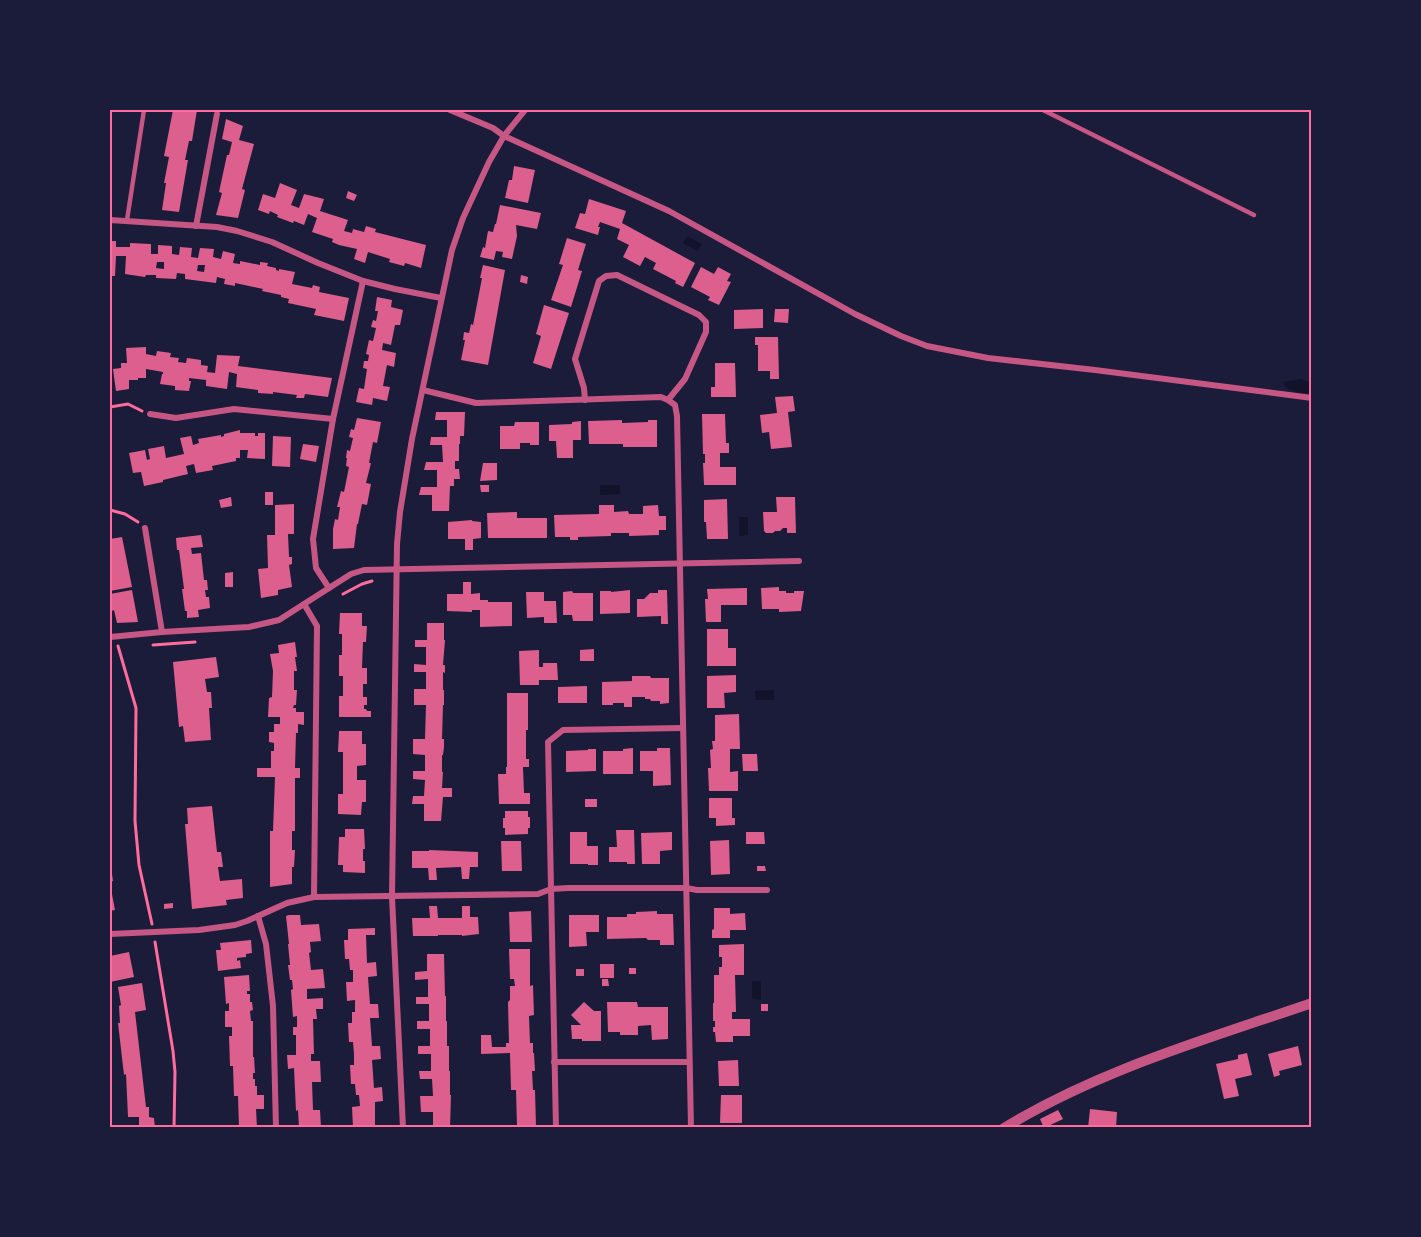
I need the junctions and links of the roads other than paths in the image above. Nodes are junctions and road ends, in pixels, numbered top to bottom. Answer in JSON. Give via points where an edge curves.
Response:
{"nodes":[{"id":1,"x":144,"y":110,"type":"edge"},
{"id":2,"x":450,"y":110,"type":"edge"},
{"id":3,"x":525,"y":110,"type":"edge"},
{"id":4,"x":1043,"y":110,"type":"edge"},
{"id":5,"x":217,"y":114,"type":"dead end"},
{"id":6,"x":504,"y":136,"type":"junction"},
{"id":7,"x":1254,"y":215,"type":"dead end"},
{"id":8,"x":110,"y":219,"type":"edge"},
{"id":9,"x":127,"y":220,"type":"junction"},
{"id":10,"x":196,"y":226,"type":"junction"},
{"id":11,"x":363,"y":280,"type":"junction"},
{"id":12,"x":441,"y":298,"type":"junction"},
{"id":13,"x":423,"y":390,"type":"junction"},
{"id":14,"x":1311,"y":398,"type":"edge"},
{"id":15,"x":585,"y":400,"type":"junction"},
{"id":16,"x":668,"y":400,"type":"junction"},
{"id":17,"x":150,"y":414,"type":"road end"},
{"id":18,"x":333,"y":419,"type":"junction"},
{"id":19,"x":145,"y":528,"type":"road end"},
{"id":20,"x":799,"y":561,"type":"dead end"},
{"id":21,"x":680,"y":563,"type":"junction"},
{"id":22,"x":396,"y":569,"type":"junction"},
{"id":23,"x":329,"y":588,"type":"junction"},
{"id":24,"x":304,"y":604,"type":"junction"},
{"id":25,"x":162,"y":632,"type":"junction"},
{"id":26,"x":113,"y":637,"type":"edge"},
{"id":27,"x":683,"y":728,"type":"junction"},
{"id":28,"x":686,"y":888,"type":"junction"},
{"id":29,"x":551,"y":889,"type":"junction"},
{"id":30,"x":767,"y":890,"type":"dead end"},
{"id":31,"x":314,"y":897,"type":"junction"},
{"id":32,"x":392,"y":897,"type":"junction"},
{"id":33,"x":258,"y":916,"type":"junction"},
{"id":34,"x":110,"y":934,"type":"edge"},
{"id":35,"x":1311,"y":1004,"type":"edge"},
{"id":36,"x":554,"y":1062,"type":"junction"},
{"id":37,"x":689,"y":1062,"type":"junction"},
{"id":38,"x":276,"y":1128,"type":"edge"},
{"id":39,"x":403,"y":1128,"type":"edge"},
{"id":40,"x":556,"y":1128,"type":"edge"},
{"id":41,"x":691,"y":1128,"type":"edge"},
{"id":42,"x":1004,"y":1128,"type":"edge"}],
"edges":[{"from":1,"to":9,"type":"lane"},
{"from":2,"to":6,"type":"street"},
{"from":3,"to":6,"type":"street"},
{"from":4,"to":7,"type":"lane"},
{"from":5,"to":10,"type":"street"},
{"from":6,"to":12,"type":"street","via":[[463,218]]},
{"from":6,"to":14,"type":"street","via":[[669,211],[855,314],[927,346],[988,358]]},
{"from":8,"to":9,"type":"street"},
{"from":9,"to":10,"type":"street"},
{"from":10,"to":11,"type":"street","via":[[255,236]]},
{"from":11,"to":12,"type":"street"},
{"from":11,"to":18,"type":"street"},
{"from":12,"to":13,"type":"street"},
{"from":13,"to":15,"type":"street","via":[[476,403]]},
{"from":13,"to":22,"type":"street","via":[[400,512]]},
{"from":15,"to":16,"type":"street"},
{"from":15,"to":16,"type":"street","via":[[575,359],[599,281],[617,275],[706,322],[706,332],[685,379]]},
{"from":16,"to":21,"type":"street","via":[[675,405],[677,416]]},
{"from":17,"to":18,"type":"street","via":[[176,418],[234,409]]},
{"from":18,"to":23,"type":"street","via":[[314,539],[316,568]]},
{"from":19,"to":25,"type":"street"},
{"from":20,"to":21,"type":"street"},
{"from":21,"to":22,"type":"street"},
{"from":21,"to":27,"type":"street"},
{"from":22,"to":23,"type":"street","via":[[364,570]]},
{"from":22,"to":32,"type":"street"},
{"from":23,"to":24,"type":"street"},
{"from":24,"to":25,"type":"street","via":[[279,620],[249,627]]},
{"from":24,"to":31,"type":"street","via":[[317,626]]},
{"from":25,"to":26,"type":"street"},
{"from":27,"to":28,"type":"street"},
{"from":27,"to":29,"type":"street","via":[[563,729],[549,742]]},
{"from":28,"to":29,"type":"street"},
{"from":28,"to":30,"type":"street"},
{"from":28,"to":37,"type":"street"},
{"from":29,"to":32,"type":"street","via":[[538,894]]},
{"from":29,"to":36,"type":"street"},
{"from":31,"to":32,"type":"street"},
{"from":31,"to":33,"type":"street"},
{"from":32,"to":39,"type":"street"},
{"from":33,"to":34,"type":"street","via":[[235,925],[199,930]]},
{"from":33,"to":38,"type":"street","via":[[266,944],[273,1006]]},
{"from":35,"to":42,"type":"street","via":[[1130,1066]]},
{"from":36,"to":37,"type":"street"},
{"from":36,"to":40,"type":"street"},
{"from":37,"to":41,"type":"street"}]}
